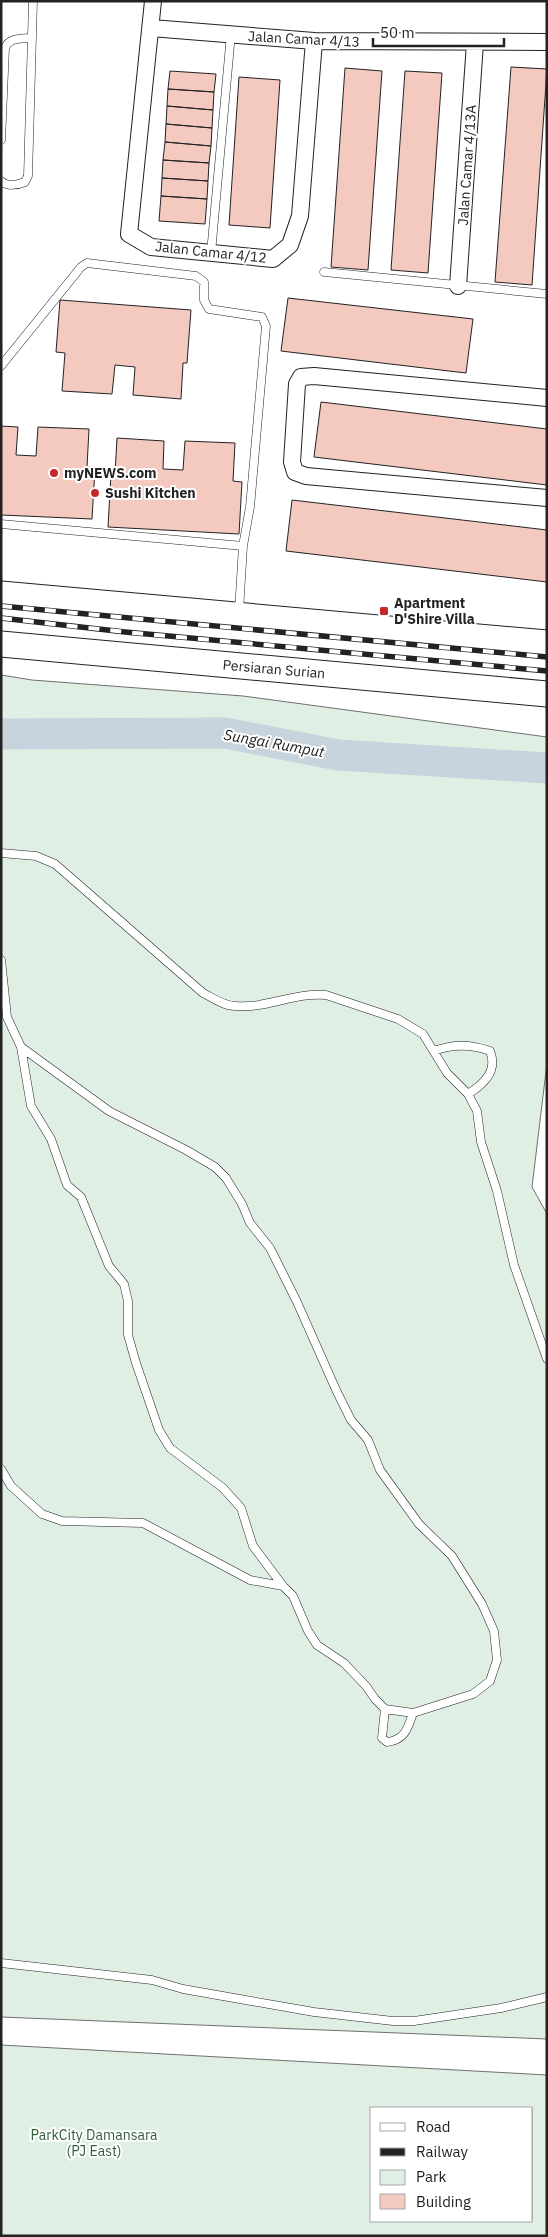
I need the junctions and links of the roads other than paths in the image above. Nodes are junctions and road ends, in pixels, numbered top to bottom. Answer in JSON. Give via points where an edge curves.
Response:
{"nodes":[{"id":1,"x":33,"y":1,"type":"edge"},
{"id":2,"x":153,"y":1,"type":"edge"},
{"id":3,"x":151,"y":28,"type":"junction"},
{"id":4,"x":231,"y":34,"type":"junction"},
{"id":5,"x":32,"y":38,"type":"junction"},
{"id":6,"x":314,"y":41,"type":"junction"},
{"id":7,"x":547,"y":42,"type":"edge"},
{"id":8,"x":475,"y":44,"type":"junction"},
{"id":9,"x":1,"y":140,"type":"edge"},
{"id":10,"x":1,"y":182,"type":"edge"},
{"id":11,"x":211,"y":253,"type":"junction"},
{"id":12,"x":324,"y":272,"type":"dead end"},
{"id":13,"x":458,"y":286,"type":"junction"},
{"id":14,"x":547,"y":294,"type":"edge"},
{"id":15,"x":1,"y":366,"type":"edge"},
{"id":16,"x":547,"y":398,"type":"edge"},
{"id":17,"x":547,"y":498,"type":"edge"},
{"id":18,"x":1,"y":524,"type":"edge"},
{"id":19,"x":243,"y":546,"type":"junction"},
{"id":20,"x":1,"y":594,"type":"edge"},
{"id":21,"x":239,"y":615,"type":"junction"},
{"id":22,"x":547,"y":643,"type":"edge"},
{"id":23,"x":1,"y":644,"type":"edge"},
{"id":24,"x":547,"y":694,"type":"edge"},
{"id":25,"x":1,"y":853,"type":"edge"},
{"id":26,"x":1,"y":960,"type":"edge"},
{"id":27,"x":20,"y":1047,"type":"junction"},
{"id":28,"x":434,"y":1051,"type":"junction"},
{"id":29,"x":468,"y":1094,"type":"junction"},
{"id":30,"x":547,"y":1359,"type":"edge"},
{"id":31,"x":1,"y":1470,"type":"edge"},
{"id":32,"x":283,"y":1586,"type":"junction"},
{"id":33,"x":385,"y":1709,"type":"junction"},
{"id":34,"x":413,"y":1713,"type":"junction"},
{"id":35,"x":1,"y":1963,"type":"edge"},
{"id":36,"x":547,"y":1997,"type":"edge"}],
"edges":[{"from":1,"to":5,"type":"lane"},
{"from":2,"to":3,"type":"street","name":"Jalan Camar 4/12"},
{"from":3,"to":4,"type":"street","name":"Jalan Camar 4/13"},
{"from":3,"to":11,"type":"street","name":"Jalan Camar 4/12","via":[[129,234],[151,247]]},
{"from":4,"to":6,"type":"street","name":"Jalan Camar 4/13"},
{"from":4,"to":11,"type":"lane"},
{"from":5,"to":9,"type":"lane","via":[[12,40],[5,48]]},
{"from":5,"to":10,"type":"lane","via":[[28,176],[21,183],[9,185]]},
{"from":6,"to":8,"type":"street","name":"Jalan Camar 4/13"},
{"from":6,"to":11,"type":"street","name":"Jalan Camar 4/12","via":[[300,216],[290,245],[273,259]]},
{"from":7,"to":8,"type":"street","name":"Jalan Camar 4/13"},
{"from":8,"to":13,"type":"street","name":"Jalan Camar 4/13A"},
{"from":12,"to":13,"type":"lane"},
{"from":13,"to":14,"type":"lane"},
{"from":15,"to":19,"type":"lane","via":[[87,263],[196,276],[204,282],[204,300],[208,309],[262,317],[266,326],[250,507]]},
{"from":16,"to":17,"type":"street","via":[[314,376],[301,378],[297,384],[292,462],[295,472],[306,476]]},
{"from":18,"to":19,"type":"lane"},
{"from":19,"to":21,"type":"lane"},
{"from":20,"to":21,"type":"main road"},
{"from":21,"to":22,"type":"main road"},
{"from":23,"to":24,"type":"main road","name":"Persiaran Surian"},
{"from":25,"to":28,"type":"lane","via":[[36,856],[55,864],[203,992],[222,1003],[235,1006],[326,995],[398,1019],[423,1034]]},
{"from":26,"to":27,"type":"lane","via":[[6,1011]]},
{"from":27,"to":32,"type":"lane","via":[[32,1106],[51,1139],[68,1185],[82,1197],[109,1266],[124,1284],[128,1302],[128,1335],[159,1430],[170,1448],[223,1488],[241,1508],[253,1546]]},
{"from":27,"to":34,"type":"lane","via":[[108,1111],[186,1150],[215,1167],[226,1178],[250,1223],[270,1248],[336,1392],[368,1440],[380,1470],[419,1524],[452,1556],[482,1604],[494,1631],[497,1660],[490,1681],[473,1694]]},
{"from":28,"to":29,"type":"lane","via":[[447,1073]]},
{"from":28,"to":29,"type":"lane","via":[[449,1045],[490,1051],[492,1072]]},
{"from":29,"to":30,"type":"lane","via":[[477,1112],[481,1142],[514,1265]]},
{"from":31,"to":32,"type":"lane","via":[[11,1486],[42,1514],[62,1521],[143,1523],[250,1580]]},
{"from":32,"to":33,"type":"lane","via":[[293,1596],[317,1645],[344,1663]]},
{"from":33,"to":34,"type":"lane"},
{"from":33,"to":34,"type":"lane","via":[[382,1738],[387,1742],[395,1741],[404,1734]]},
{"from":35,"to":36,"type":"lane","via":[[152,1980],[182,1990],[314,2012],[393,2021],[414,2021],[493,2009]]}]}
